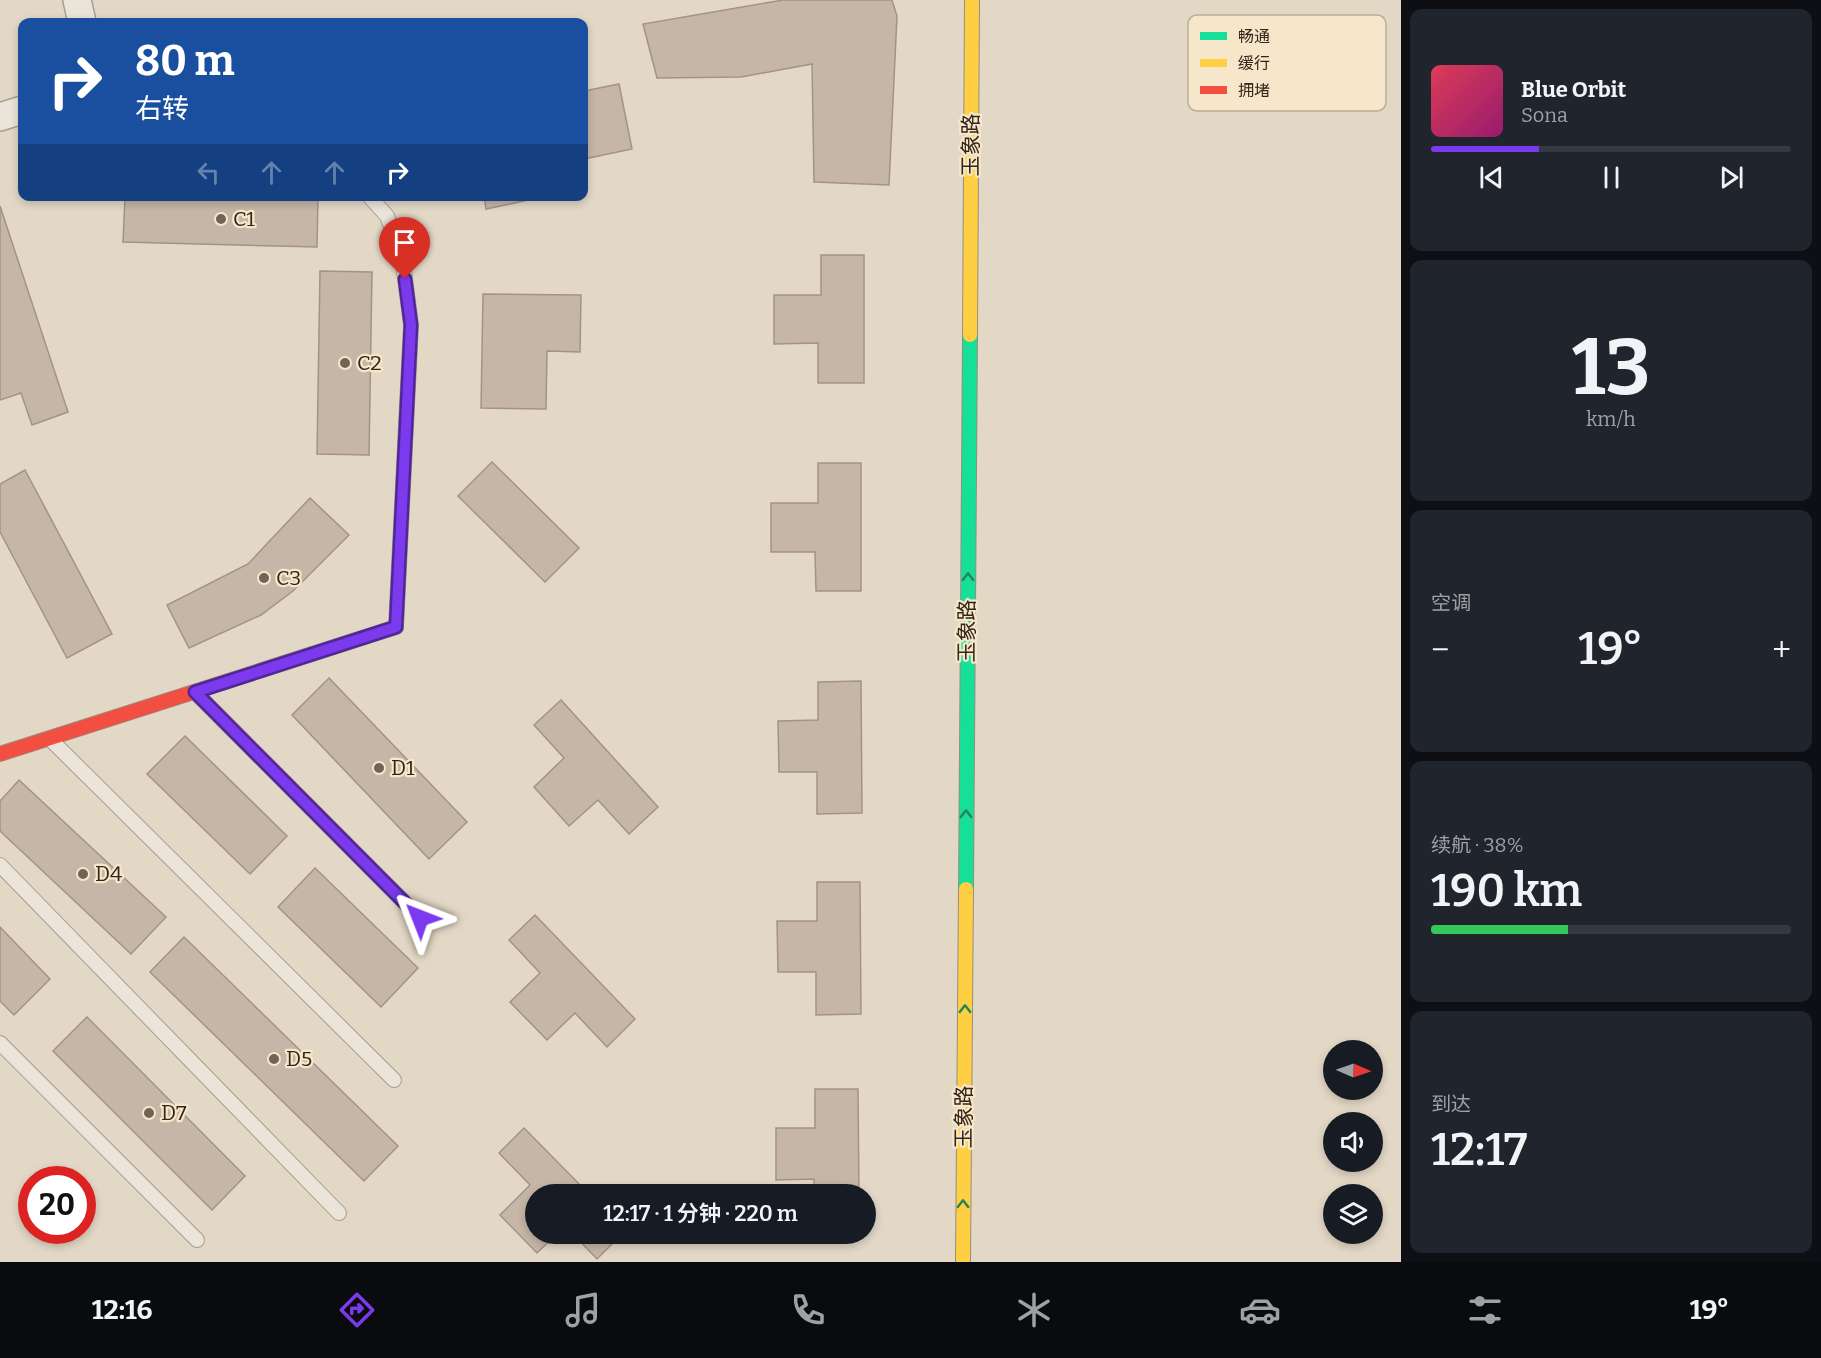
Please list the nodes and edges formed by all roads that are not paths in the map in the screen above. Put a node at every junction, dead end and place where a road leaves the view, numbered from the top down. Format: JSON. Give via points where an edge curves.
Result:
{"nodes":[{"id":1,"x":77,"y":0,"type":"edge"},
{"id":2,"x":972,"y":0,"type":"edge"},
{"id":3,"x":80,"y":18,"type":"edge"},
{"id":4,"x":18,"y":111,"type":"edge"},
{"id":5,"x":0,"y":117,"type":"edge"},
{"id":6,"x":374,"y":201,"type":"edge"},
{"id":7,"x":396,"y":627,"type":"joint"},
{"id":8,"x":195,"y":692,"type":"junction"},
{"id":9,"x":49,"y":738,"type":"junction"},
{"id":10,"x":0,"y":754,"type":"edge"},
{"id":11,"x":0,"y":865,"type":"edge"},
{"id":12,"x":420,"y":918,"type":"dead end"},
{"id":13,"x":0,"y":1043,"type":"edge"},
{"id":14,"x":394,"y":1080,"type":"dead end"},
{"id":15,"x":339,"y":1213,"type":"dead end"},
{"id":16,"x":197,"y":1240,"type":"dead end"},
{"id":17,"x":963,"y":1262,"type":"edge"}],
"edges":[{"from":1,"to":3,"type":"street"},
{"from":17,"to":2,"type":"street","name":"玉象路","one_way":true},
{"from":4,"to":5,"type":"street"},
{"from":6,"to":7,"type":"lane","via":[[387,216],[402,255],[411,325]]},
{"from":7,"to":8,"type":"street"},
{"from":8,"to":9,"type":"street"},
{"from":8,"to":12,"type":"lane"},
{"from":9,"to":10,"type":"street"},
{"from":9,"to":14,"type":"lane"},
{"from":11,"to":15,"type":"lane"},
{"from":13,"to":16,"type":"lane"}]}
